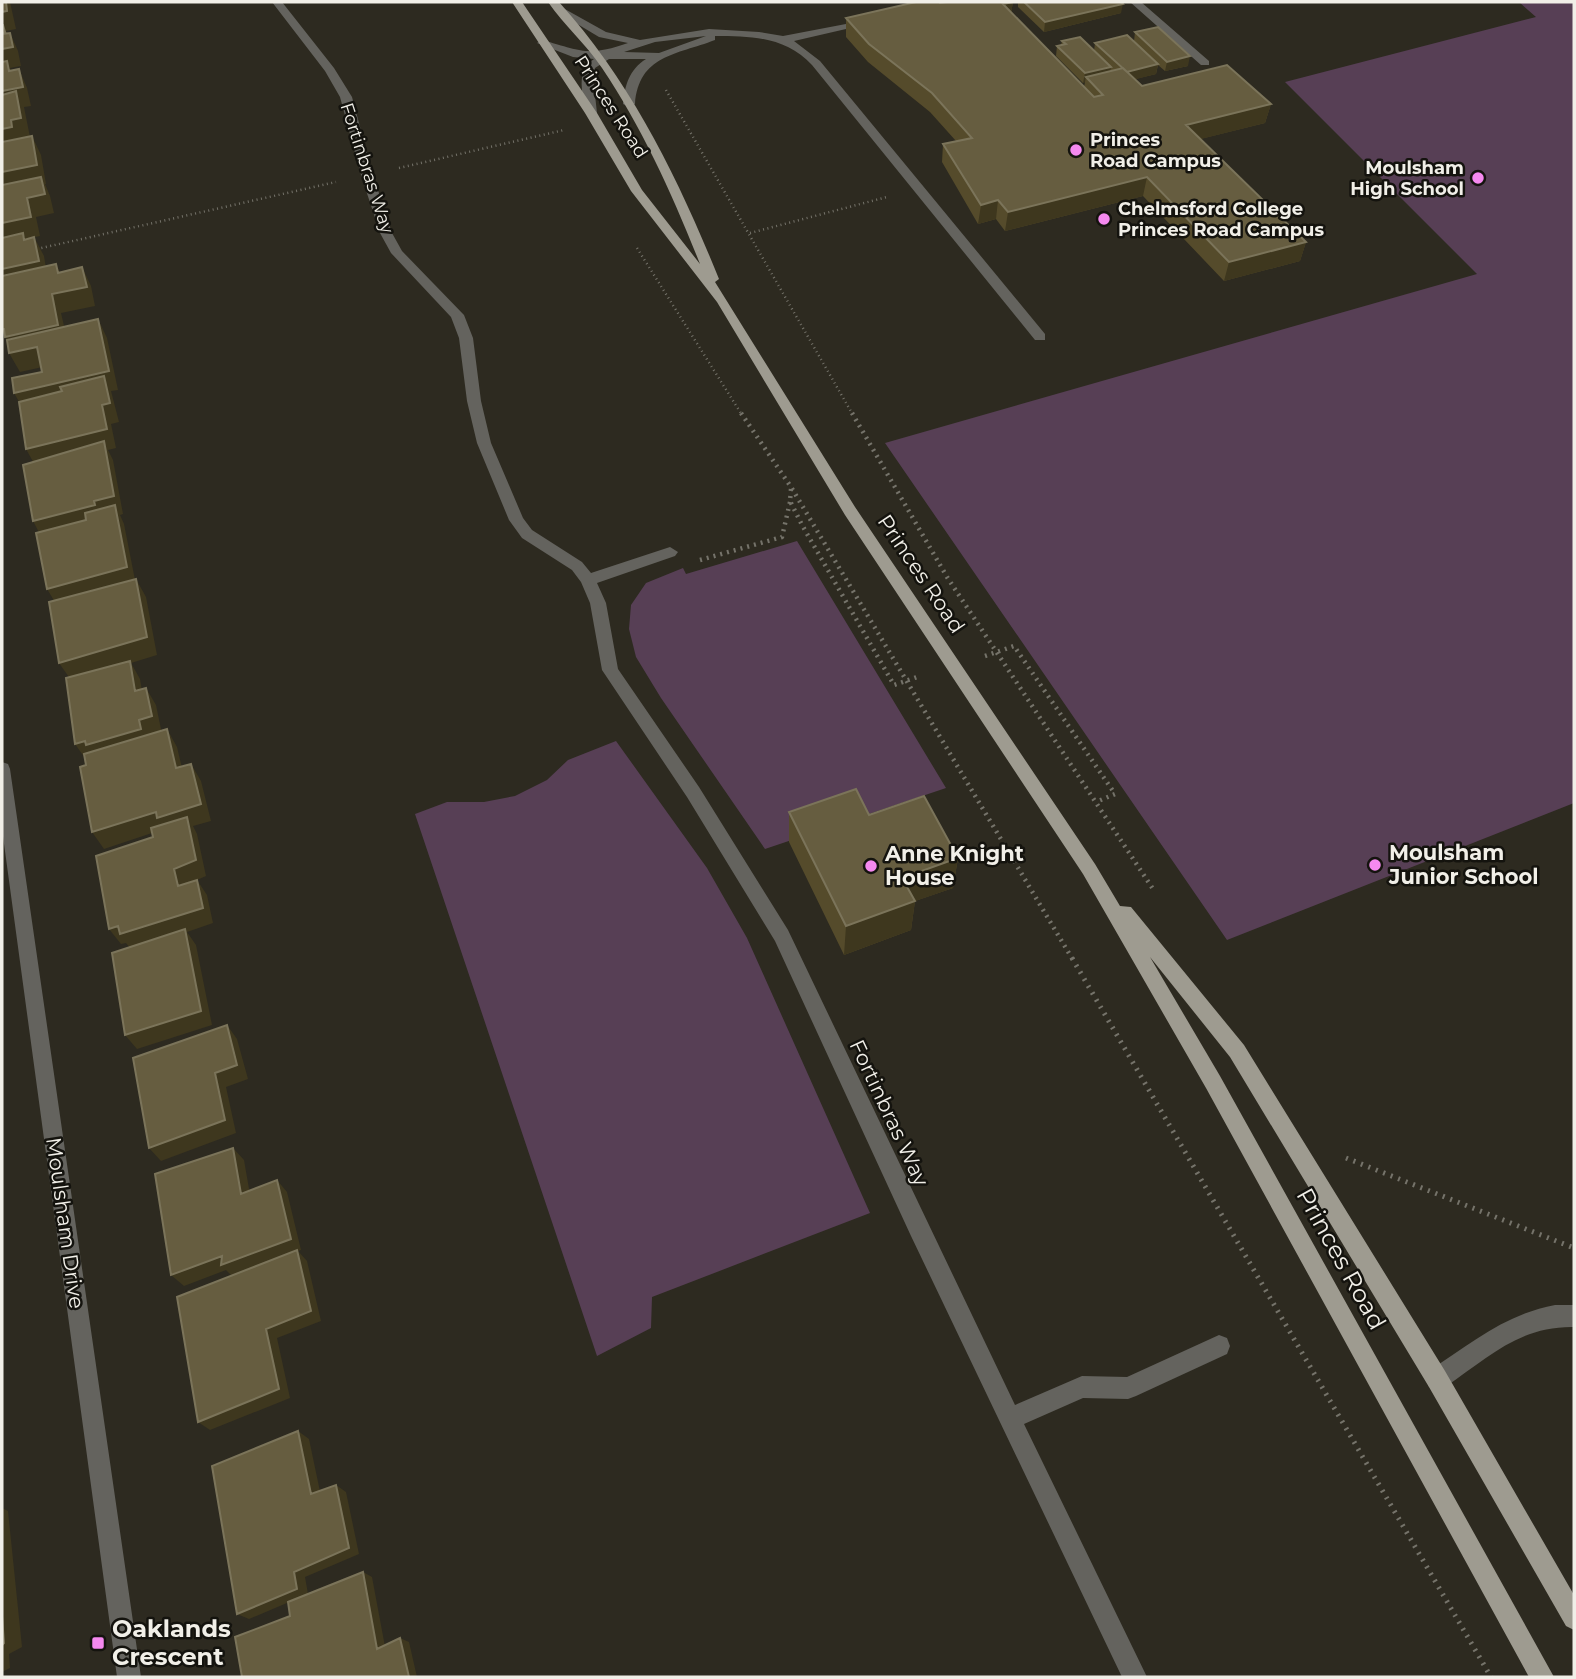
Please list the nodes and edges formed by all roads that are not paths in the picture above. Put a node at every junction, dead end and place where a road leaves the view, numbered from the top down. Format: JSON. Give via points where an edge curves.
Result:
{"nodes":[{"id":1,"x":276,"y":2,"type":"edge"},
{"id":2,"x":517,"y":2,"type":"edge"},
{"id":3,"x":554,"y":2,"type":"edge"},
{"id":4,"x":1135,"y":2,"type":"edge"},
{"id":5,"x":860,"y":6,"type":"dead end"},
{"id":6,"x":563,"y":10,"type":"junction"},
{"id":7,"x":720,"y":34,"type":"junction"},
{"id":8,"x":782,"y":40,"type":"junction"},
{"id":9,"x":643,"y":42,"type":"junction"},
{"id":10,"x":542,"y":43,"type":"junction"},
{"id":11,"x":658,"y":56,"type":"junction"},
{"id":12,"x":600,"y":57,"type":"junction"},
{"id":13,"x":1205,"y":63,"type":"dead end"},
{"id":14,"x":629,"y":104,"type":"junction"},
{"id":15,"x":591,"y":113,"type":"junction"},
{"id":16,"x":722,"y":300,"type":"junction"},
{"id":17,"x":1040,"y":337,"type":"dead end"},
{"id":18,"x":670,"y":552,"type":"road end"},
{"id":19,"x":588,"y":580,"type":"junction"},
{"id":20,"x":2,"y":769,"type":"edge"},
{"id":21,"x":1089,"y":869,"type":"junction"},
{"id":22,"x":1574,"y":1316,"type":"edge"},
{"id":23,"x":1219,"y":1346,"type":"dead end"},
{"id":24,"x":1437,"y":1378,"type":"junction"},
{"id":25,"x":1010,"y":1419,"type":"junction"},
{"id":26,"x":1574,"y":1619,"type":"edge"},
{"id":27,"x":129,"y":1677,"type":"edge"},
{"id":28,"x":1135,"y":1677,"type":"edge"},
{"id":29,"x":1542,"y":1677,"type":"edge"}],
"edges":[{"from":1,"to":19,"type":"street","name":"Fortinbras Way","via":[[346,97],[367,175],[397,253],[457,315],[466,338],[484,443],[516,520],[541,545],[577,566]]},
{"from":2,"to":10,"type":"main road","name":"Princes Road"},
{"from":3,"to":6,"type":"main road","name":"Princes Road"},
{"from":4,"to":13,"type":"street"},
{"from":5,"to":8,"type":"street","via":[[879,18]]},
{"from":6,"to":9,"type":"street","via":[[603,35]]},
{"from":6,"to":12,"type":"main road","name":"Princes Road"},
{"from":7,"to":8,"type":"street"},
{"from":7,"to":9,"type":"street"},
{"from":7,"to":11,"type":"street"},
{"from":8,"to":17,"type":"street","via":[[811,58]]},
{"from":9,"to":12,"type":"street"},
{"from":10,"to":12,"type":"street"},
{"from":10,"to":15,"type":"main road","name":"Princes Road"},
{"from":11,"to":12,"type":"street"},
{"from":11,"to":14,"type":"street","via":[[635,72],[628,86]]},
{"from":12,"to":14,"type":"main road","name":"Princes Road"},
{"from":12,"to":15,"type":"street","via":[[587,77]]},
{"from":14,"to":16,"type":"main road","name":"Princes Road","via":[[678,191]]},
{"from":15,"to":16,"type":"main road","name":"Princes Road","via":[[637,191]]},
{"from":16,"to":21,"type":"main road","name":"Princes Road","via":[[850,511]]},
{"from":18,"to":19,"type":"street"},
{"from":19,"to":25,"type":"street","name":"Fortinbras Way","via":[[610,670],[706,812],[782,936]]},
{"from":20,"to":27,"type":"street","name":"Moulsham Drive"},
{"from":21,"to":24,"type":"main road","name":"Princes Road","via":[[1237,1051]]},
{"from":21,"to":29,"type":"main road","name":"Princes Road","via":[[1213,1082]]},
{"from":22,"to":24,"type":"street","via":[[1564,1314],[1513,1326]]},
{"from":23,"to":25,"type":"street","via":[[1128,1388],[1082,1387]]},
{"from":24,"to":26,"type":"main road","name":"Princes Road"},
{"from":25,"to":28,"type":"street","name":"Fortinbras Way"}]}
